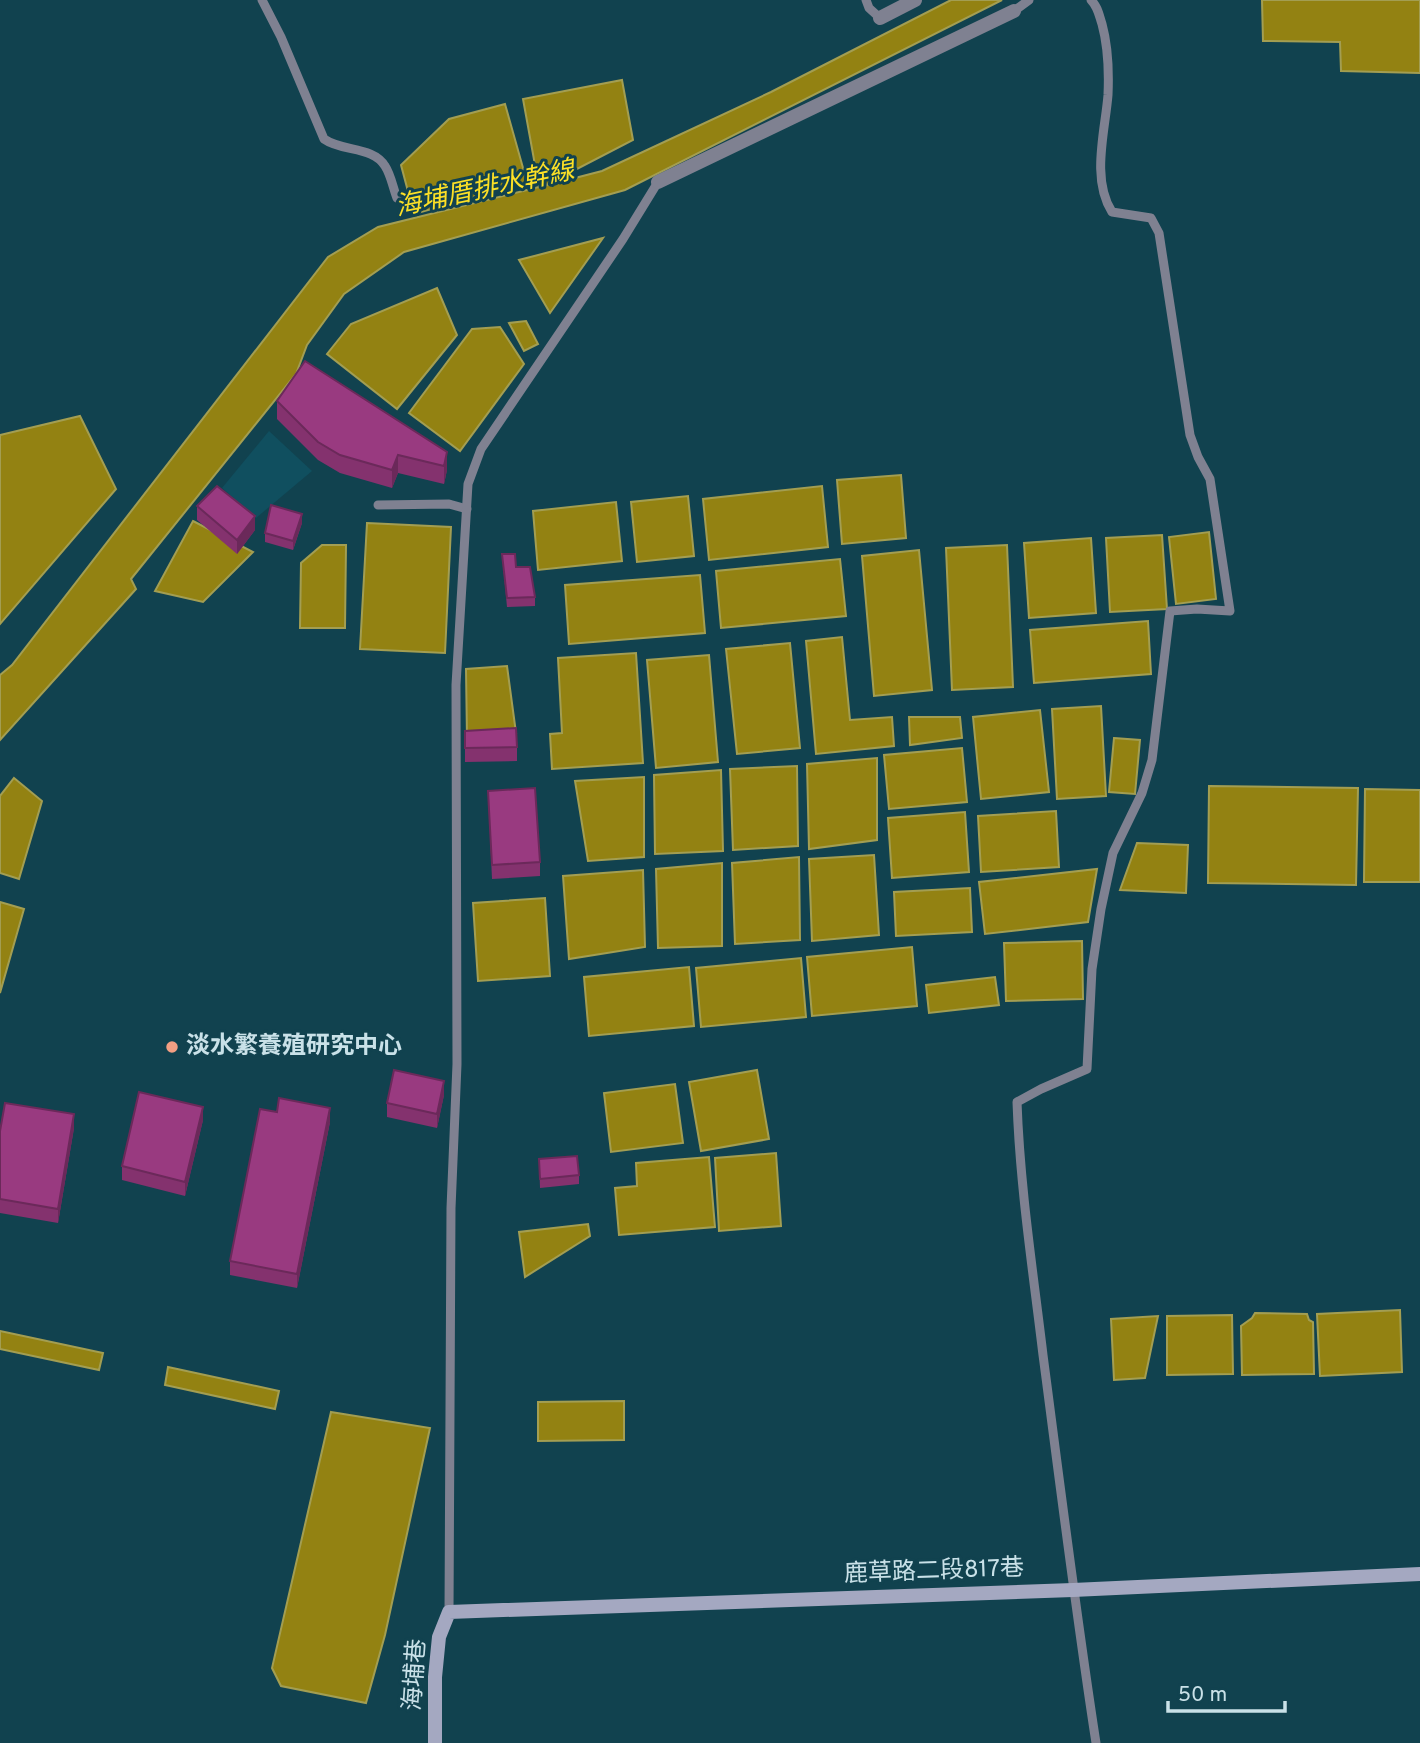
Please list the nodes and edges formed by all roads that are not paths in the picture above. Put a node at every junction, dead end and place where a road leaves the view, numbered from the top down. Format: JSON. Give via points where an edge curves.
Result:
{"nodes":[{"id":1,"x":262,"y":0,"type":"edge"},
{"id":2,"x":866,"y":0,"type":"edge"},
{"id":3,"x":915,"y":0,"type":"edge"},
{"id":4,"x":1029,"y":0,"type":"edge"},
{"id":5,"x":1091,"y":0,"type":"edge"},
{"id":6,"x":1014,"y":12,"type":"joint"},
{"id":7,"x":880,"y":18,"type":"joint"},
{"id":8,"x":658,"y":182,"type":"joint"},
{"id":9,"x":397,"y":198,"type":"dead end"},
{"id":10,"x":378,"y":505,"type":"dead end"},
{"id":11,"x":467,"y":509,"type":"junction"},
{"id":12,"x":1420,"y":1574,"type":"edge"},
{"id":13,"x":1073,"y":1590,"type":"junction"},
{"id":14,"x":449,"y":1612,"type":"junction"},
{"id":15,"x":435,"y":1743,"type":"edge"},
{"id":16,"x":1096,"y":1743,"type":"edge"}],
"edges":[{"from":1,"to":9,"type":"lane","via":[[324,139],[334,146],[370,153],[384,164]]},
{"from":2,"to":7,"type":"lane"},
{"from":3,"to":7,"type":"street"},
{"from":4,"to":6,"type":"lane"},
{"from":5,"to":13,"type":"lane","via":[[1106,39],[1108,91],[1101,172],[1105,200],[1112,212],[1151,218],[1158,233],[1190,435],[1210,479],[1230,611],[1170,611],[1152,760],[1142,793],[1113,853],[1101,909],[1092,969],[1087,1069],[1017,1102],[1020,1165]]},
{"from":6,"to":8,"type":"street"},
{"from":8,"to":11,"type":"lane","via":[[481,449],[468,484]]},
{"from":10,"to":11,"type":"lane","via":[[449,504]]},
{"from":11,"to":14,"type":"lane","via":[[456,685],[457,1064],[451,1209]]},
{"from":12,"to":13,"type":"street","name":"鹿草路二段817巷"},
{"from":13,"to":14,"type":"street","name":"鹿草路二段817巷"},
{"from":13,"to":16,"type":"lane"},
{"from":14,"to":15,"type":"street","name":"海埔巷","via":[[439,1637]]}]}
